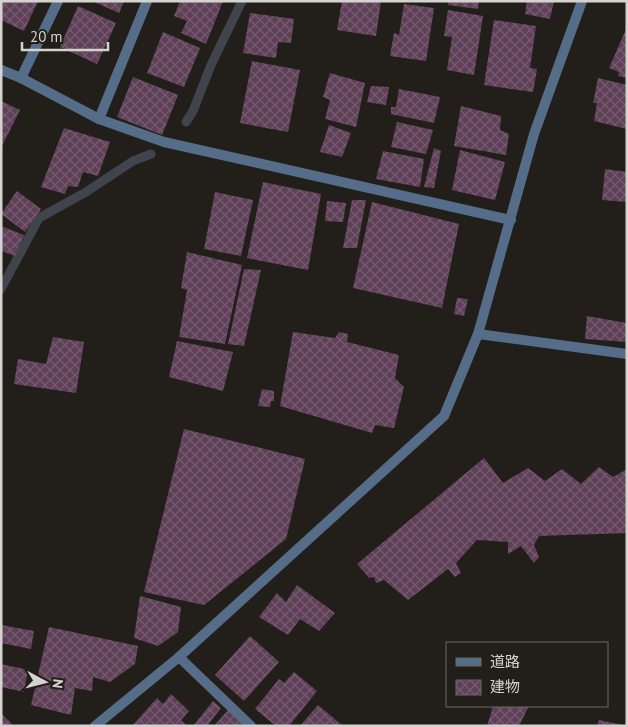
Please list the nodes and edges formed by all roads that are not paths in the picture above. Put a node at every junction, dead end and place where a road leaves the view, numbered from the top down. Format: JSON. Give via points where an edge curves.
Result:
{"nodes":[{"id":1,"x":58,"y":1,"type":"edge"},
{"id":2,"x":147,"y":1,"type":"edge"},
{"id":3,"x":582,"y":1,"type":"edge"},
{"id":4,"x":1,"y":70,"type":"edge"},
{"id":5,"x":21,"y":78,"type":"junction"},
{"id":6,"x":99,"y":119,"type":"junction"},
{"id":7,"x":511,"y":220,"type":"junction"},
{"id":8,"x":478,"y":334,"type":"junction"},
{"id":9,"x":627,"y":354,"type":"edge"},
{"id":10,"x":179,"y":658,"type":"junction"},
{"id":11,"x":95,"y":726,"type":"edge"},
{"id":12,"x":251,"y":726,"type":"edge"}],
"edges":[{"from":1,"to":5,"type":"street"},
{"from":2,"to":6,"type":"street"},
{"from":3,"to":7,"type":"street","via":[[534,134]]},
{"from":4,"to":5,"type":"street"},
{"from":5,"to":6,"type":"street"},
{"from":6,"to":7,"type":"street","via":[[164,142]]},
{"from":7,"to":8,"type":"street"},
{"from":8,"to":9,"type":"street"},
{"from":8,"to":10,"type":"street","via":[[444,416]]},
{"from":10,"to":11,"type":"street"},
{"from":10,"to":12,"type":"street"}]}
